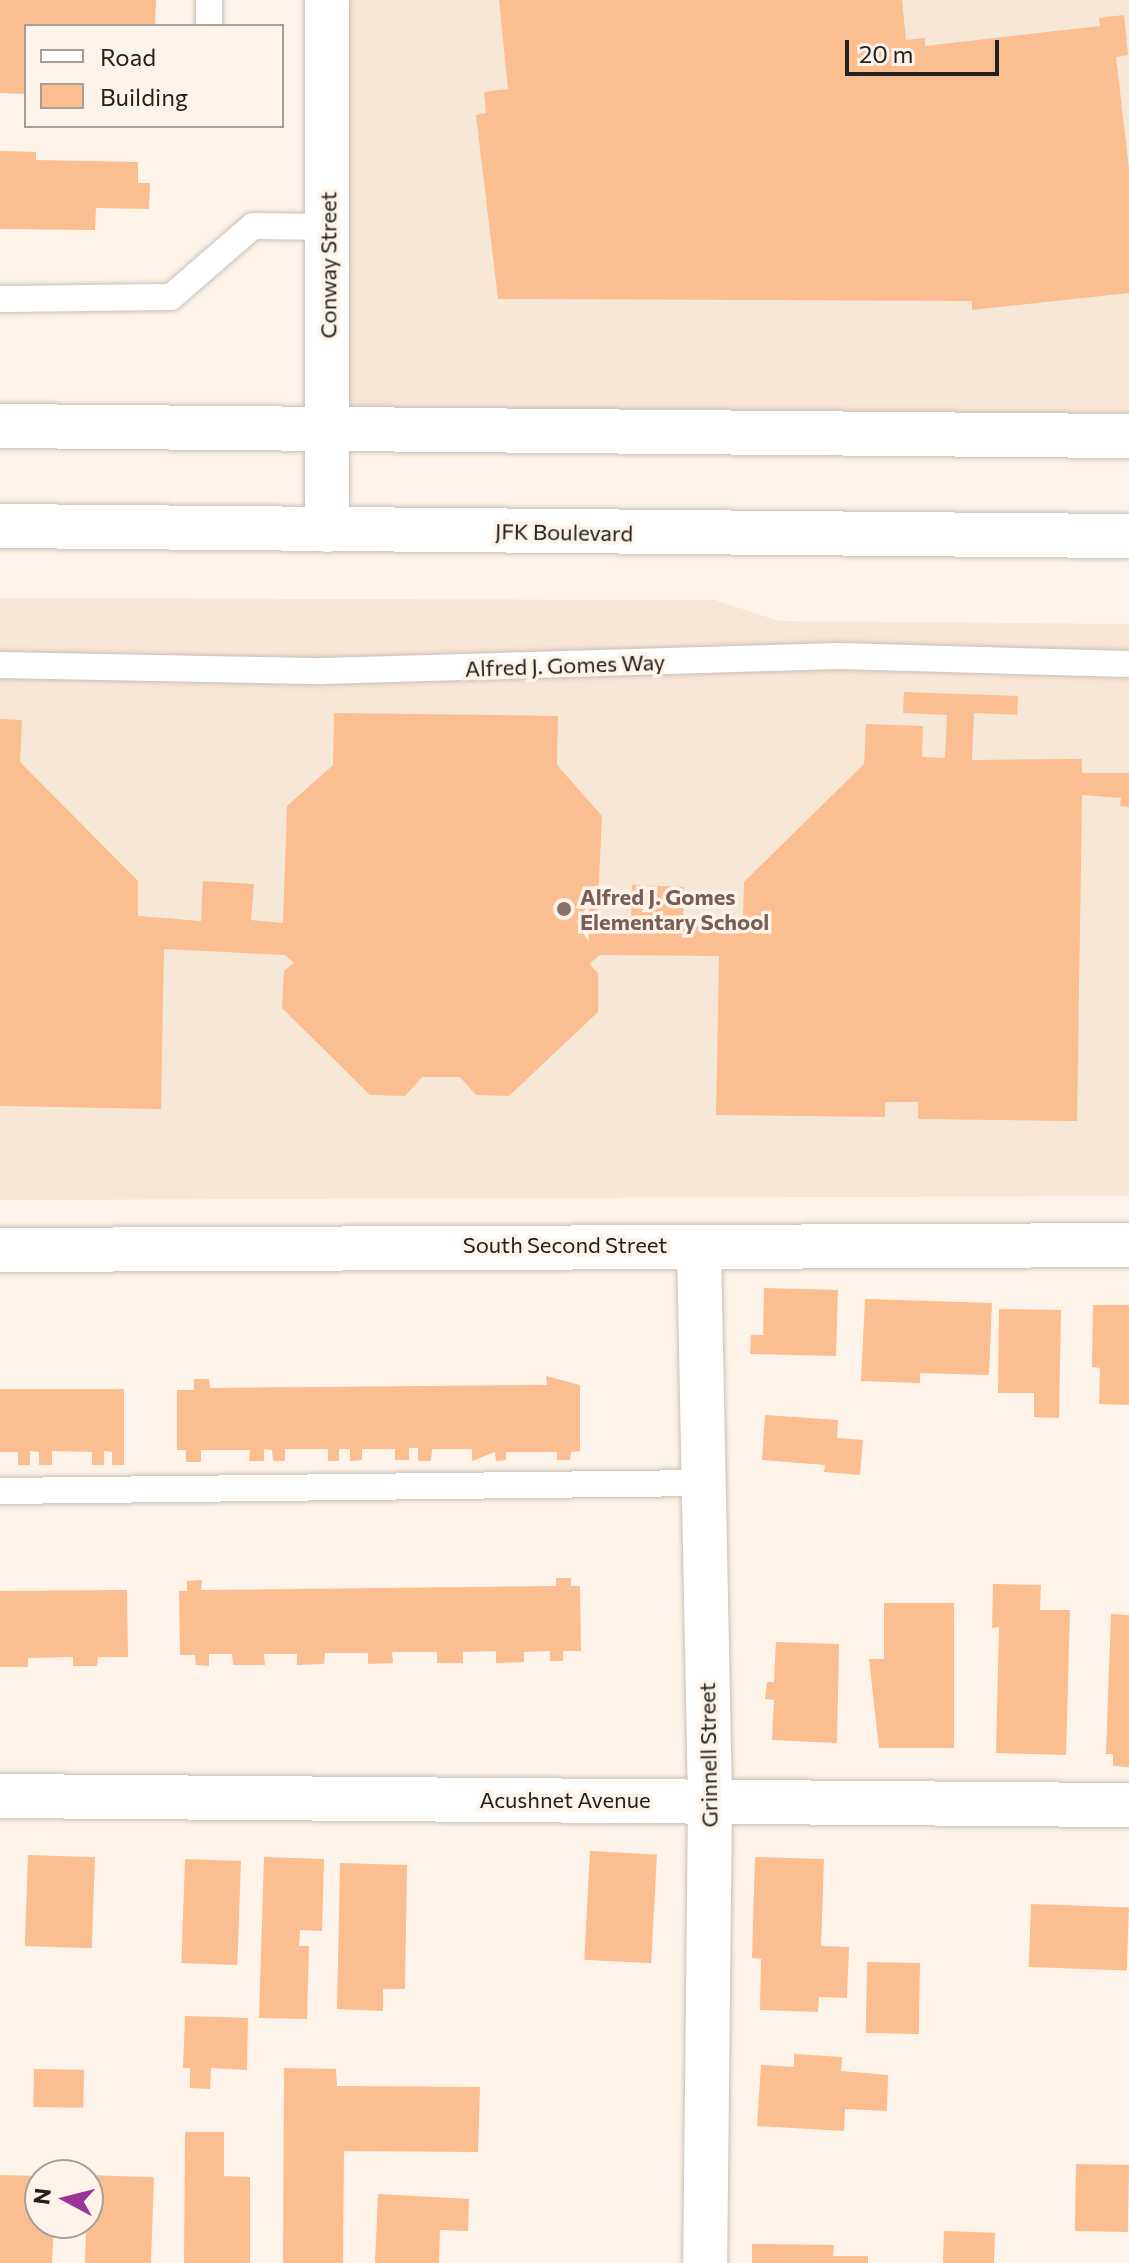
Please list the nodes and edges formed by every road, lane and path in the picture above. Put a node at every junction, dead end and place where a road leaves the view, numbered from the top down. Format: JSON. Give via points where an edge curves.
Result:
{"nodes":[{"id":1,"x":209,"y":0,"type":"edge"},
{"id":2,"x":327,"y":0,"type":"edge"},
{"id":3,"x":209,"y":24,"type":"edge"},
{"id":4,"x":327,"y":227,"type":"junction"},
{"id":5,"x":0,"y":299,"type":"edge"},
{"id":6,"x":0,"y":426,"type":"edge"},
{"id":7,"x":328,"y":429,"type":"junction"},
{"id":8,"x":1129,"y":436,"type":"edge"},
{"id":9,"x":0,"y":526,"type":"edge"},
{"id":10,"x":327,"y":530,"type":"junction"},
{"id":11,"x":1129,"y":536,"type":"edge"},
{"id":12,"x":1129,"y":664,"type":"edge"},
{"id":13,"x":0,"y":665,"type":"edge"},
{"id":14,"x":1129,"y":1245,"type":"edge"},
{"id":15,"x":699,"y":1247,"type":"junction"},
{"id":16,"x":0,"y":1250,"type":"edge"},
{"id":17,"x":704,"y":1483,"type":"junction"},
{"id":18,"x":0,"y":1491,"type":"edge"},
{"id":19,"x":0,"y":1796,"type":"edge"},
{"id":20,"x":710,"y":1801,"type":"junction"},
{"id":21,"x":1129,"y":1805,"type":"edge"},
{"id":22,"x":705,"y":2263,"type":"edge"}],
"edges":[{"from":1,"to":3,"type":"lane"},
{"from":2,"to":4,"type":"street","name":"Conway Street"},
{"from":4,"to":5,"type":"lane","via":[[253,226],[171,297]]},
{"from":4,"to":7,"type":"street","name":"Conway Street"},
{"from":6,"to":7,"type":"street"},
{"from":7,"to":8,"type":"street"},
{"from":7,"to":10,"type":"street","name":"Conway Street"},
{"from":9,"to":10,"type":"street","name":"JFK Boulevard"},
{"from":10,"to":11,"type":"street","name":"JFK Boulevard"},
{"from":12,"to":13,"type":"lane","name":"Alfred J. Gomes Way","via":[[839,656],[323,671]]},
{"from":14,"to":15,"type":"street","name":"South Second Street"},
{"from":15,"to":16,"type":"street","name":"South Second Street"},
{"from":15,"to":17,"type":"street","name":"Grinnell Street"},
{"from":17,"to":18,"type":"lane"},
{"from":17,"to":20,"type":"street","name":"Grinnell Street"},
{"from":19,"to":20,"type":"street","name":"Acushnet Avenue"},
{"from":20,"to":21,"type":"street","name":"Acushnet Avenue"},
{"from":20,"to":22,"type":"street","name":"Grinnell Street"}]}
